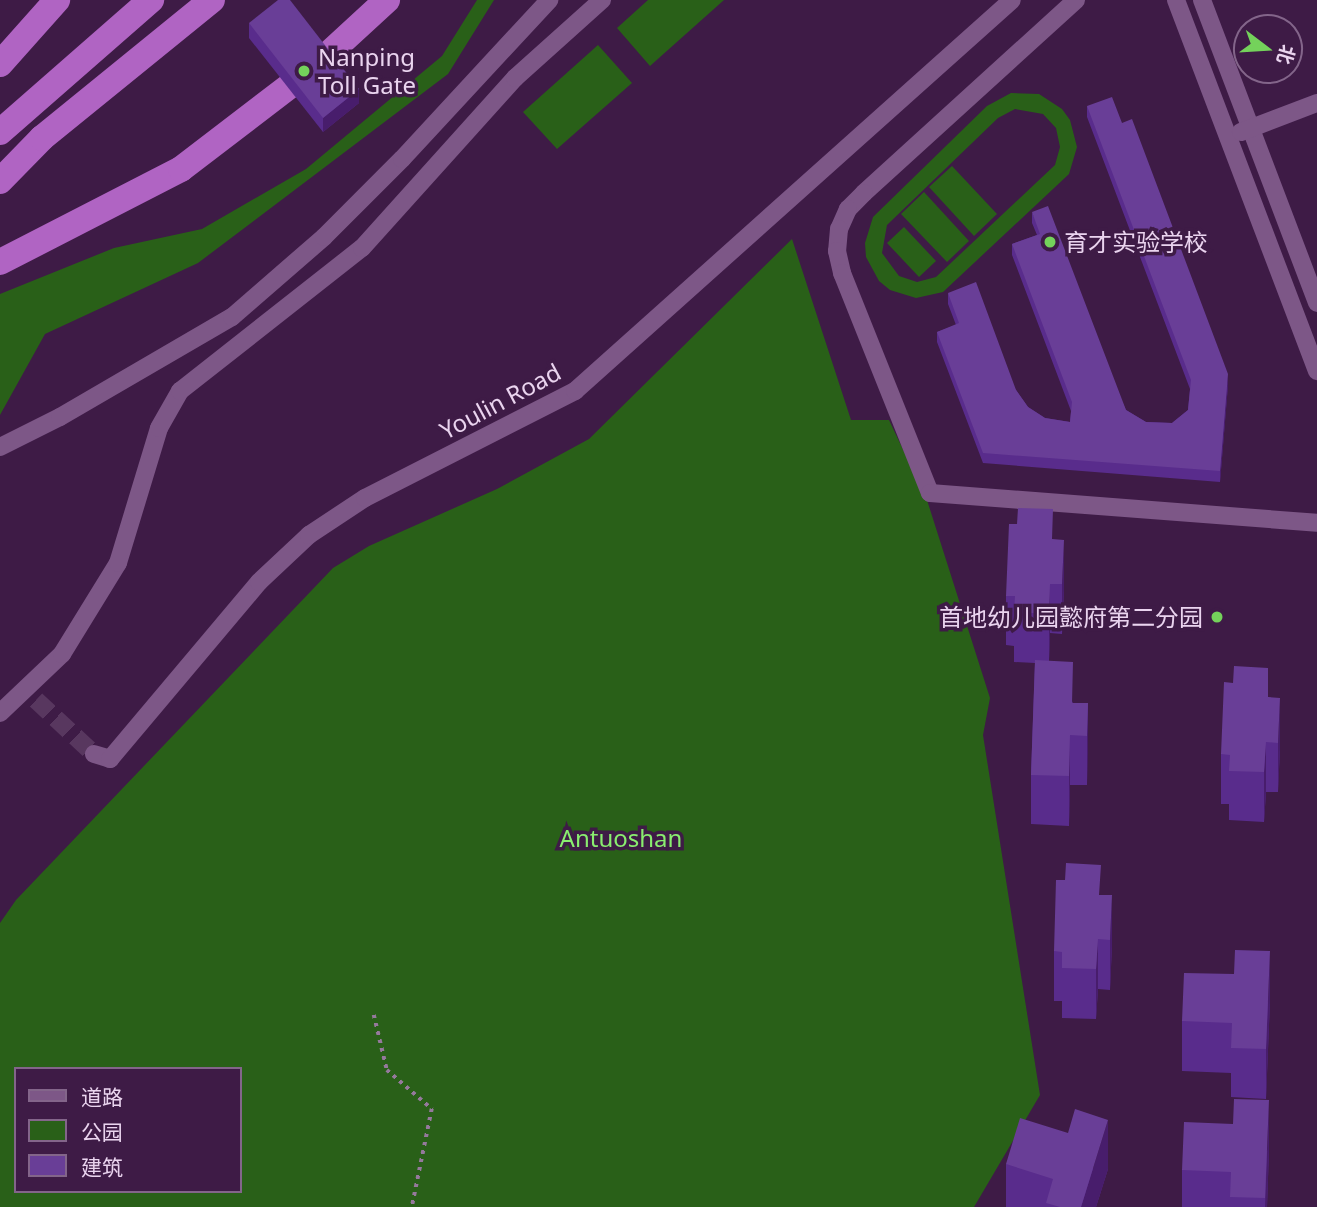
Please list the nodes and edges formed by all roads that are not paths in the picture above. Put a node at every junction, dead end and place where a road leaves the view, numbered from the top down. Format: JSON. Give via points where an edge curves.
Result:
{"nodes":[{"id":1,"x":57,"y":0,"type":"edge"},
{"id":2,"x":151,"y":0,"type":"edge"},
{"id":3,"x":212,"y":0,"type":"edge"},
{"id":4,"x":387,"y":0,"type":"edge"},
{"id":5,"x":549,"y":0,"type":"edge"},
{"id":6,"x":602,"y":0,"type":"edge"},
{"id":7,"x":1012,"y":0,"type":"edge"},
{"id":8,"x":1076,"y":0,"type":"edge"},
{"id":9,"x":1176,"y":0,"type":"edge"},
{"id":10,"x":1202,"y":0,"type":"edge"},
{"id":11,"x":0,"y":64,"type":"edge"},
{"id":12,"x":1317,"y":103,"type":"edge"},
{"id":13,"x":1251,"y":128,"type":"junction"},
{"id":14,"x":0,"y":132,"type":"edge"},
{"id":15,"x":1228,"y":137,"type":"junction"},
{"id":16,"x":0,"y":181,"type":"edge"},
{"id":17,"x":0,"y":262,"type":"edge"},
{"id":18,"x":1317,"y":303,"type":"edge"},
{"id":19,"x":1317,"y":371,"type":"edge"},
{"id":20,"x":0,"y":447,"type":"edge"},
{"id":21,"x":1317,"y":523,"type":"edge"},
{"id":22,"x":0,"y":713,"type":"edge"},
{"id":23,"x":102,"y":756,"type":"dead end"}],
"edges":[{"from":1,"to":11,"type":"highway"},
{"from":2,"to":14,"type":"highway"},
{"from":3,"to":16,"type":"highway","via":[[42,138]]},
{"from":4,"to":17,"type":"highway","via":[[312,69],[181,169]]},
{"from":5,"to":20,"type":"street","via":[[402,159],[324,237],[232,317]]},
{"from":6,"to":22,"type":"street","via":[[515,78],[362,248],[180,391],[159,428],[118,563],[71,642],[31,694]]},
{"from":7,"to":23,"type":"street","name":"Youlin Road","via":[[575,391],[365,498],[309,535],[259,582]]},
{"from":8,"to":21,"type":"street","via":[[863,193],[848,209],[839,229],[842,273],[930,493]]},
{"from":9,"to":15,"type":"street"},
{"from":10,"to":13,"type":"street"},
{"from":12,"to":13,"type":"street"},
{"from":13,"to":15,"type":"street"},
{"from":13,"to":18,"type":"street"},
{"from":15,"to":19,"type":"street"}]}
